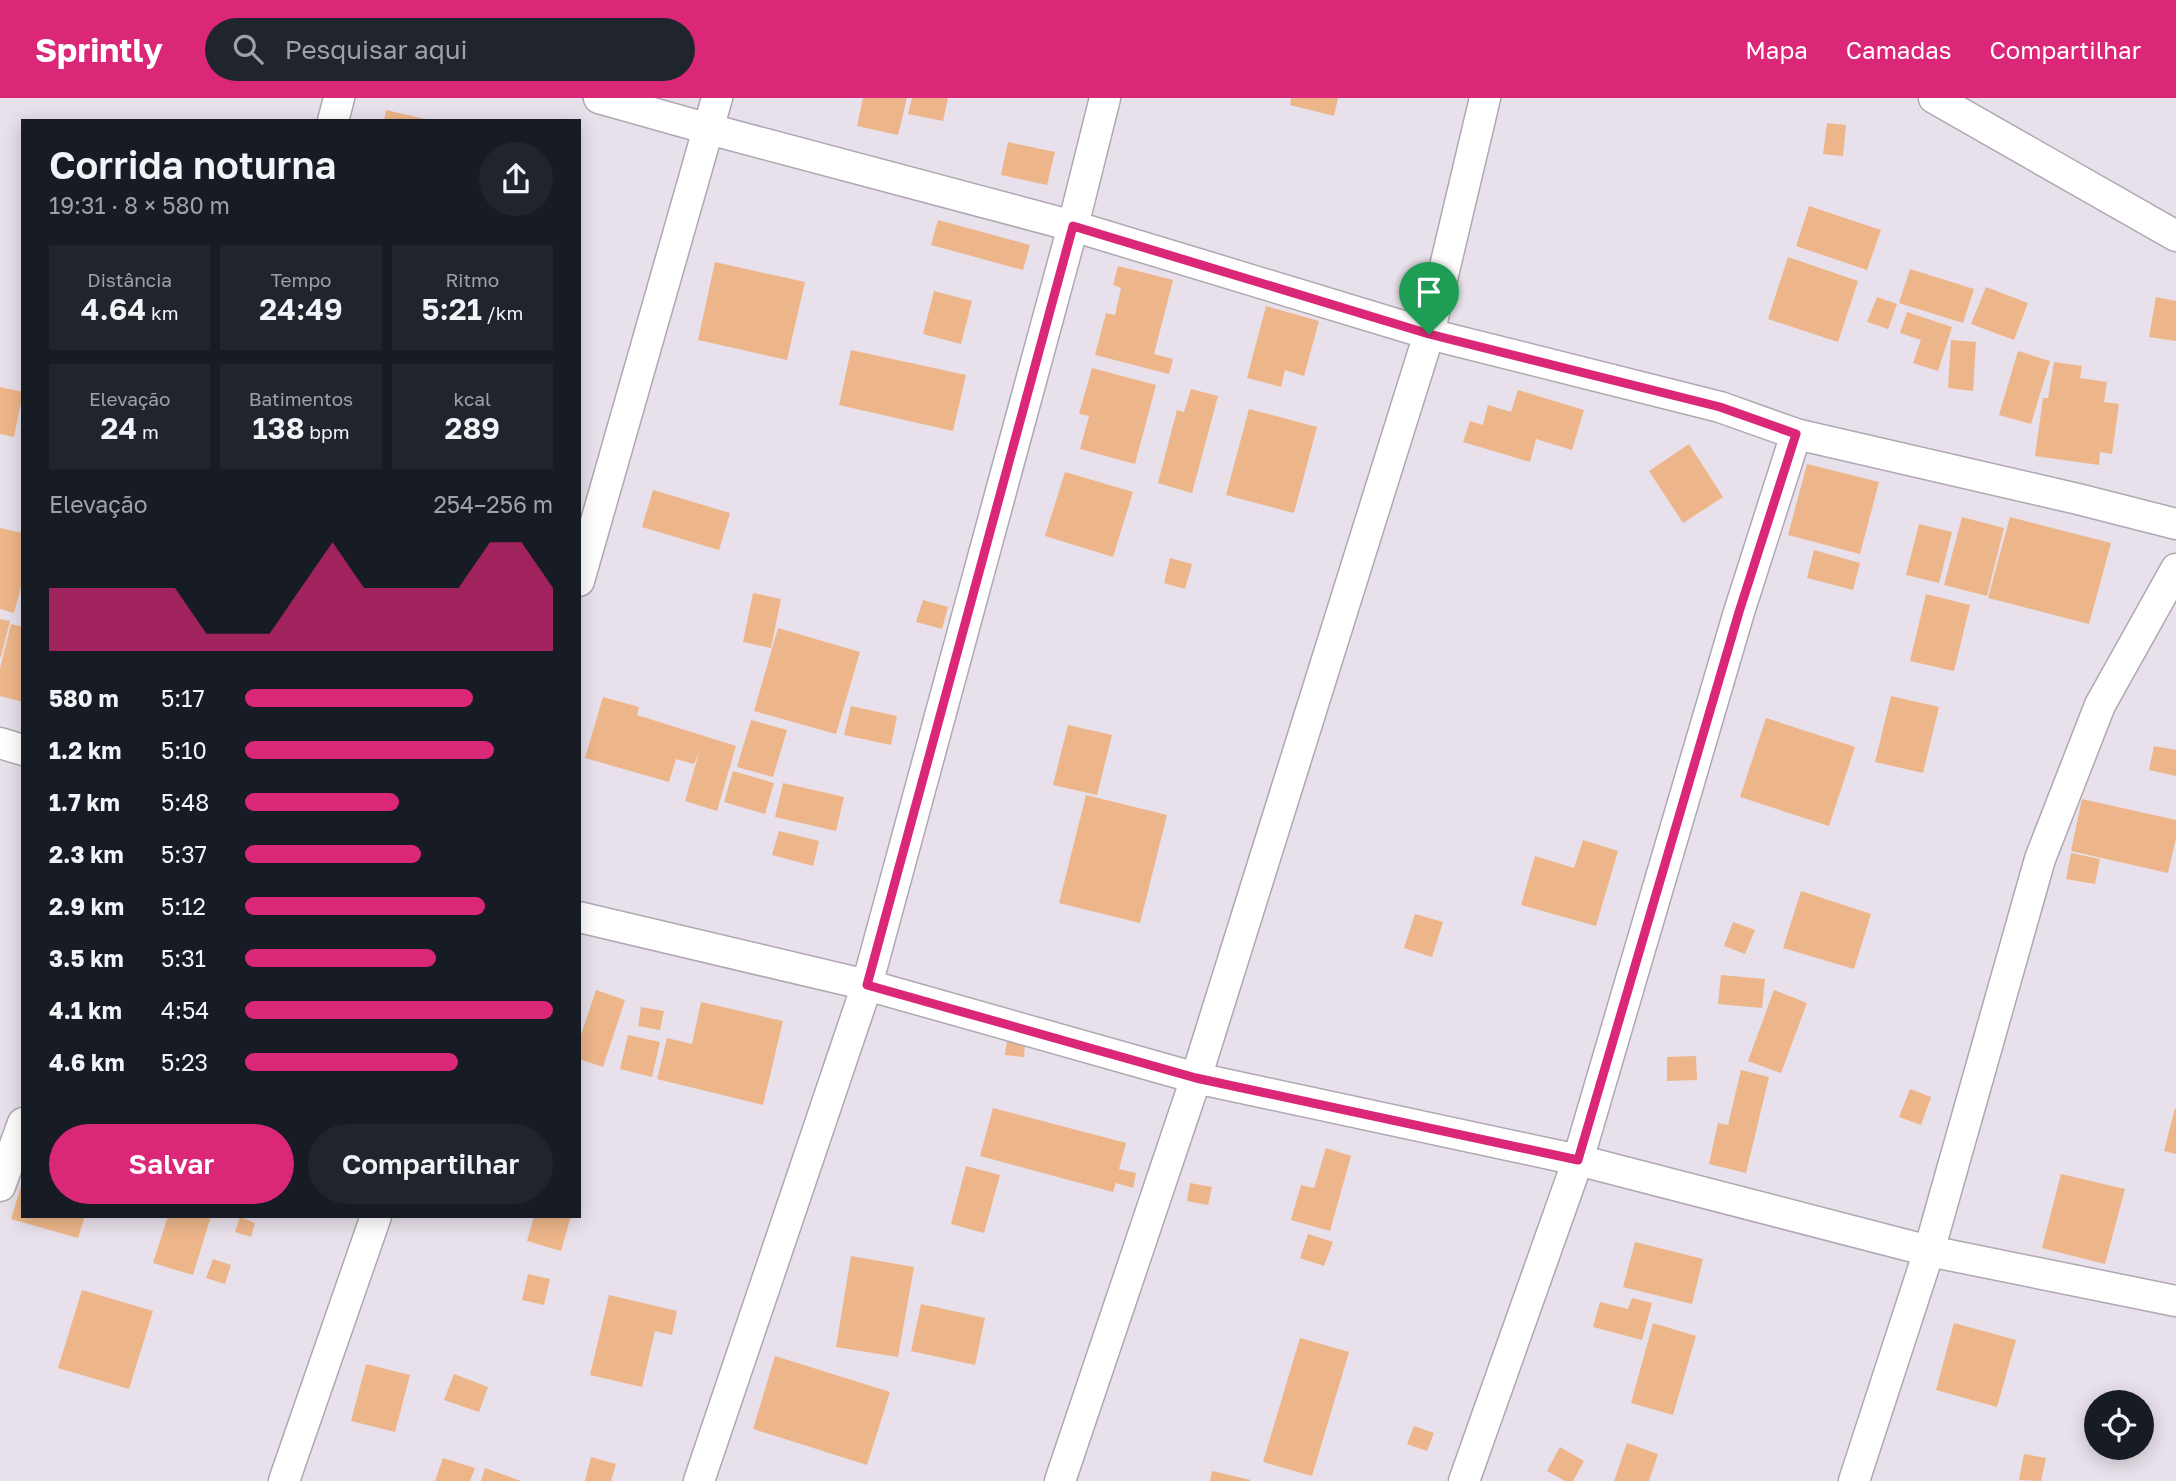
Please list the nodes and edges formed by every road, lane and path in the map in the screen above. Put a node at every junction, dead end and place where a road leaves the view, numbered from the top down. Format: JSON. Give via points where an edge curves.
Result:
{"nodes":[{"id":1,"x":339,"y":98,"type":"edge"},
{"id":2,"x":599,"y":98,"type":"edge"},
{"id":3,"x":718,"y":98,"type":"edge"},
{"id":4,"x":1105,"y":98,"type":"edge"},
{"id":5,"x":1485,"y":98,"type":"edge"},
{"id":6,"x":1934,"y":98,"type":"edge"},
{"id":7,"x":334,"y":119,"type":"edge"},
{"id":8,"x":709,"y":130,"type":"junction"},
{"id":9,"x":1073,"y":226,"type":"junction"},
{"id":10,"x":2176,"y":236,"type":"edge"},
{"id":11,"x":1429,"y":334,"type":"junction"},
{"id":12,"x":1796,"y":434,"type":"junction"},
{"id":13,"x":2176,"y":524,"type":"edge"},
{"id":14,"x":2176,"y":569,"type":"edge"},
{"id":15,"x":581,"y":574,"type":"edge"},
{"id":16,"x":0,"y":743,"type":"edge"},
{"id":17,"x":21,"y":749,"type":"edge"},
{"id":18,"x":581,"y":917,"type":"edge"},
{"id":19,"x":867,"y":985,"type":"junction"},
{"id":20,"x":1196,"y":1078,"type":"junction"},
{"id":21,"x":21,"y":1128,"type":"edge"},
{"id":22,"x":1578,"y":1160,"type":"junction"},
{"id":23,"x":0,"y":1186,"type":"edge"},
{"id":24,"x":375,"y":1218,"type":"edge"},
{"id":25,"x":1928,"y":1251,"type":"junction"},
{"id":26,"x":2176,"y":1301,"type":"edge"},
{"id":27,"x":284,"y":1481,"type":"edge"},
{"id":28,"x":699,"y":1481,"type":"edge"},
{"id":29,"x":1059,"y":1481,"type":"edge"},
{"id":30,"x":1464,"y":1481,"type":"edge"},
{"id":31,"x":1854,"y":1481,"type":"edge"}],
"edges":[{"from":1,"to":7,"type":"street"},
{"from":2,"to":8,"type":"street"},
{"from":3,"to":8,"type":"street"},
{"from":4,"to":9,"type":"street"},
{"from":5,"to":11,"type":"street"},
{"from":6,"to":10,"type":"street"},
{"from":8,"to":9,"type":"street"},
{"from":8,"to":15,"type":"street"},
{"from":9,"to":11,"type":"street"},
{"from":9,"to":19,"type":"street"},
{"from":11,"to":12,"type":"street","via":[[1720,407]]},
{"from":11,"to":20,"type":"street"},
{"from":12,"to":13,"type":"street"},
{"from":12,"to":22,"type":"street"},
{"from":14,"to":25,"type":"street","via":[[2100,705],[2040,859]]},
{"from":16,"to":17,"type":"street"},
{"from":18,"to":19,"type":"street"},
{"from":19,"to":20,"type":"street"},
{"from":19,"to":28,"type":"street"},
{"from":20,"to":22,"type":"street"},
{"from":20,"to":29,"type":"street"},
{"from":21,"to":23,"type":"street"},
{"from":22,"to":25,"type":"street"},
{"from":22,"to":30,"type":"street"},
{"from":24,"to":27,"type":"street"},
{"from":25,"to":26,"type":"street"},
{"from":25,"to":31,"type":"street"}]}
